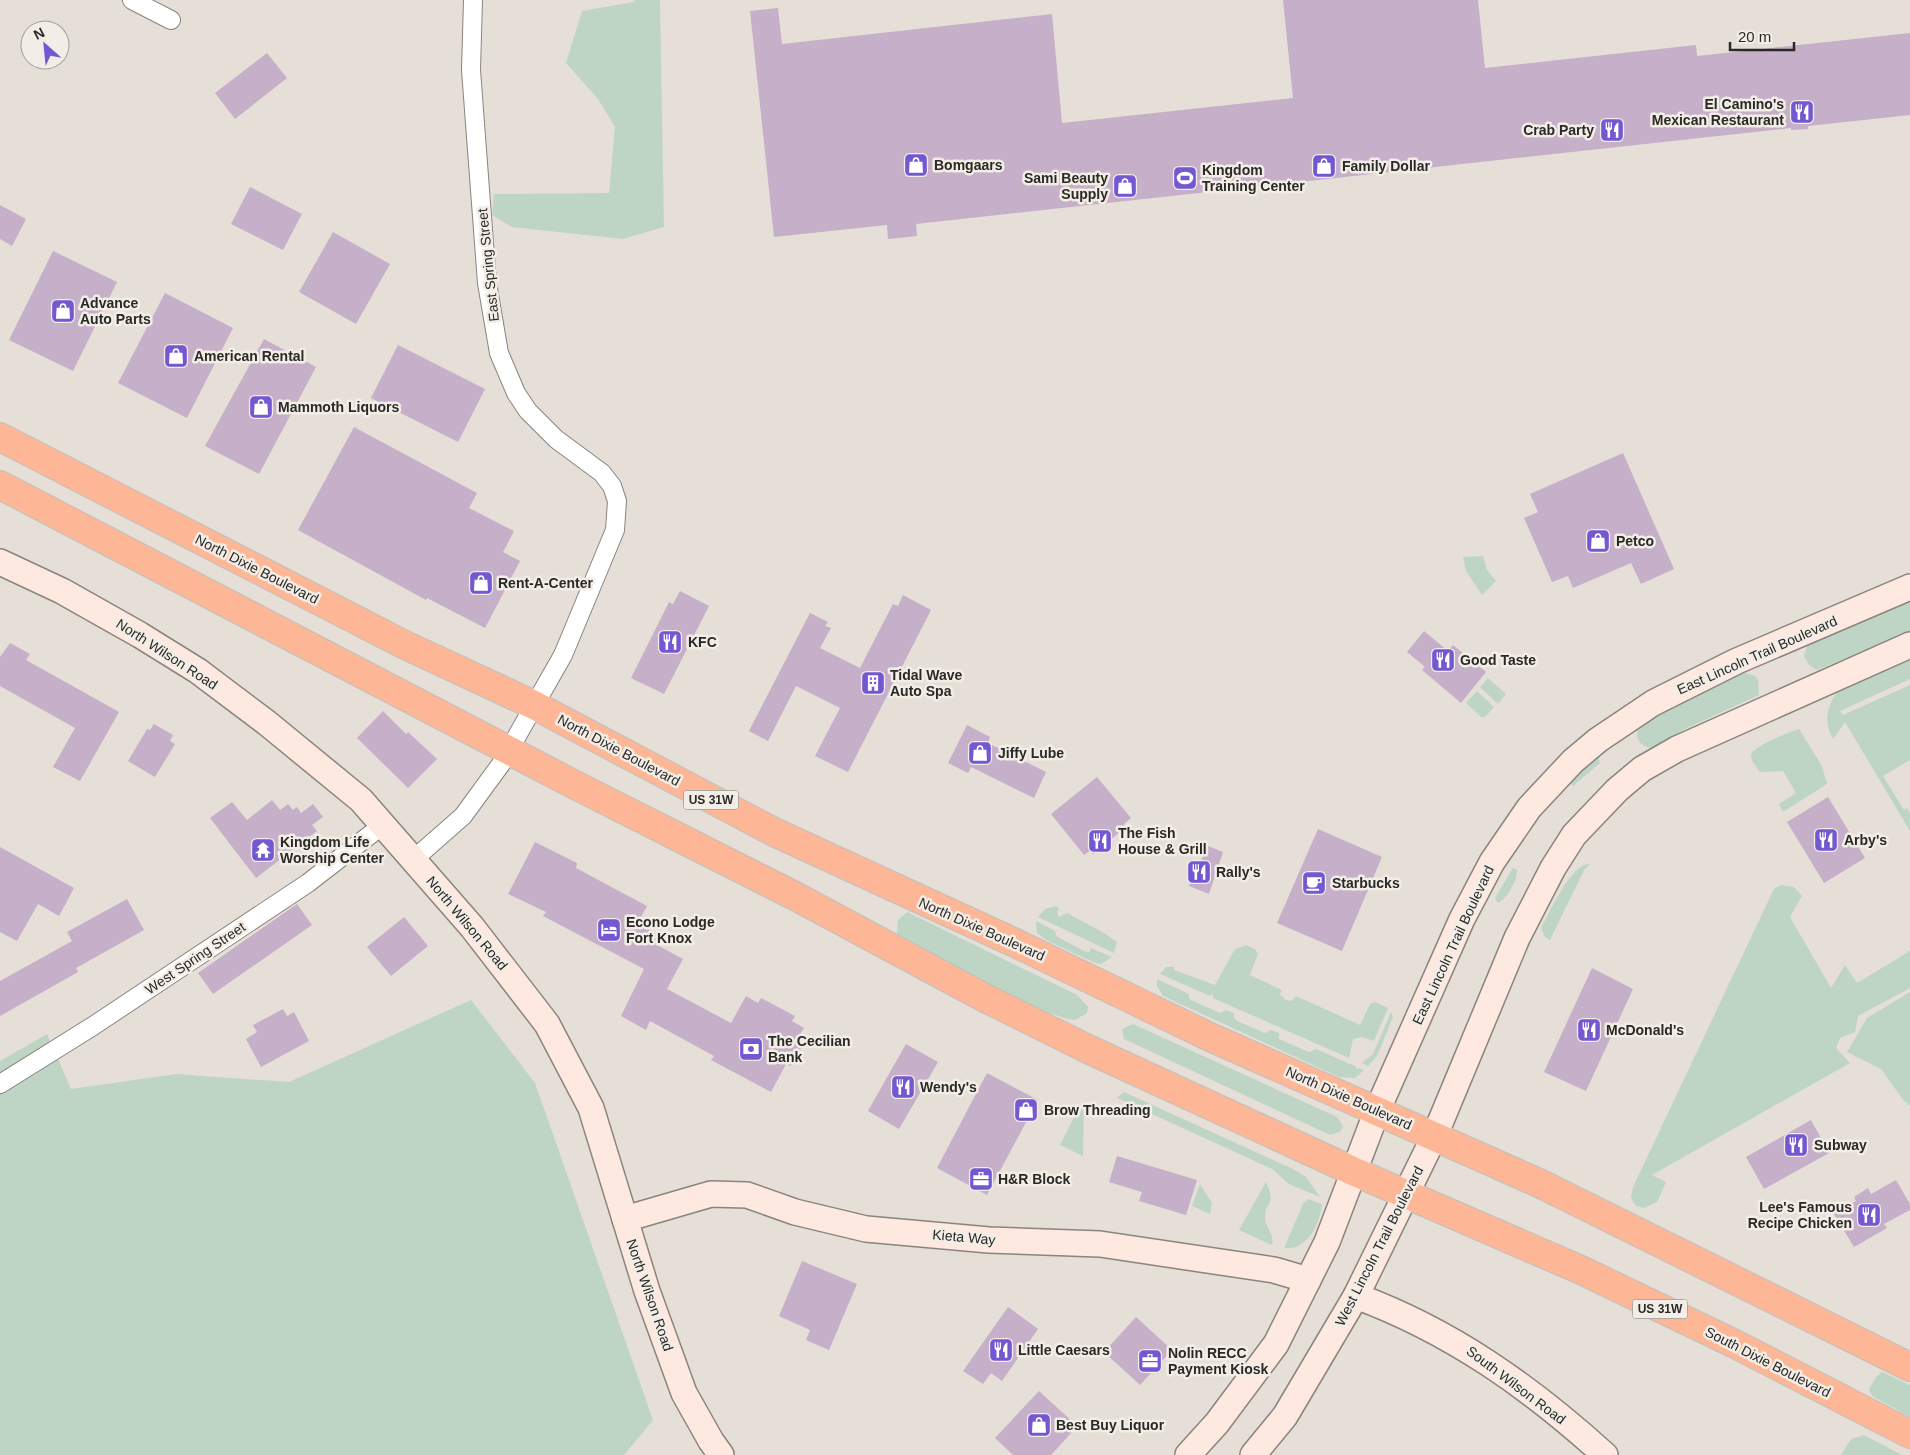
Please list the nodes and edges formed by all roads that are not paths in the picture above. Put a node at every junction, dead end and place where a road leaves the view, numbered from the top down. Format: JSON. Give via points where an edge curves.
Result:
{"nodes":[{"id":1,"x":132,"y":0,"type":"edge"},
{"id":2,"x":474,"y":0,"type":"edge"},
{"id":3,"x":171,"y":20,"type":"dead end"},
{"id":4,"x":0,"y":437,"type":"edge"},
{"id":5,"x":0,"y":485,"type":"edge"},
{"id":6,"x":0,"y":562,"type":"edge"},
{"id":7,"x":1910,"y":587,"type":"edge"},
{"id":8,"x":1910,"y":645,"type":"edge"},
{"id":9,"x":534,"y":706,"type":"junction"},
{"id":10,"x":508,"y":750,"type":"junction"},
{"id":11,"x":384,"y":824,"type":"junction"},
{"id":12,"x":414,"y":859,"type":"junction"},
{"id":13,"x":0,"y":1084,"type":"edge"},
{"id":14,"x":1377,"y":1111,"type":"junction"},
{"id":15,"x":1435,"y":1136,"type":"junction"},
{"id":16,"x":1355,"y":1172,"type":"junction"},
{"id":17,"x":1406,"y":1194,"type":"junction"},
{"id":18,"x":625,"y":1219,"type":"junction"},
{"id":19,"x":1308,"y":1280,"type":"junction"},
{"id":20,"x":1356,"y":1296,"type":"junction"},
{"id":21,"x":1910,"y":1368,"type":"edge"},
{"id":22,"x":1910,"y":1434,"type":"edge"},
{"id":23,"x":721,"y":1455,"type":"edge"},
{"id":24,"x":1188,"y":1455,"type":"edge"},
{"id":25,"x":1253,"y":1455,"type":"edge"},
{"id":26,"x":1605,"y":1455,"type":"edge"}],
"edges":[{"from":1,"to":3,"type":"street"},
{"from":2,"to":9,"type":"street","name":"East Spring Street","via":[[470,70],[487,283],[499,353],[528,411],[556,439],[602,473],[612,486],[617,501],[616,530],[563,655]]},
{"from":4,"to":9,"type":"highway","name":"North Dixie Boulevard","number":"US 31W","via":[[405,645]]},
{"from":5,"to":10,"type":"highway","number":"US 31W"},
{"from":6,"to":11,"type":"main road","name":"North Wilson Road","via":[[62,591],[198,671],[310,756]]},
{"from":7,"to":14,"type":"main road","name":"East Lincoln Trail Boulevard","via":[[1676,690],[1598,740],[1550,783],[1509,834],[1492,862],[1462,919]]},
{"from":8,"to":15,"type":"main road","via":[[1677,749],[1642,769],[1593,814],[1574,835],[1553,868],[1517,938]]},
{"from":9,"to":10,"type":"street"},
{"from":9,"to":14,"type":"highway","name":"North Dixie Boulevard","number":"US 31W","via":[[673,777],[720,806],[835,862]]},
{"from":10,"to":12,"type":"street","via":[[489,783],[463,816]]},
{"from":10,"to":16,"type":"highway","number":"US 31W","via":[[1090,1050]]},
{"from":11,"to":12,"type":"main road","name":"North Wilson Road"},
{"from":11,"to":13,"type":"street","name":"West Spring Street","via":[[308,883]]},
{"from":12,"to":18,"type":"main road","name":"North Wilson Road","via":[[547,1024],[591,1108]]},
{"from":14,"to":15,"type":"highway","name":"North Dixie Boulevard","number":"US 31W"},
{"from":14,"to":16,"type":"main road"},
{"from":15,"to":17,"type":"main road","name":"West Lincoln Trail Boulevard"},
{"from":15,"to":21,"type":"highway","number":"US 31W","via":[[1539,1183]]},
{"from":16,"to":17,"type":"highway","number":"US 31W"},
{"from":16,"to":19,"type":"main road"},
{"from":17,"to":20,"type":"main road","name":"West Lincoln Trail Boulevard"},
{"from":17,"to":22,"type":"highway","name":"South Dixie Boulevard","number":"US 31W","via":[[1580,1270]]},
{"from":18,"to":19,"type":"main road","name":"Kieta Way","via":[[711,1194],[747,1195],[795,1212],[866,1229],[989,1240],[1100,1244],[1274,1270]]},
{"from":18,"to":23,"type":"main road","name":"North Wilson Road","via":[[684,1393]]},
{"from":19,"to":24,"type":"main road","via":[[1276,1344],[1217,1423]]},
{"from":20,"to":25,"type":"main road","name":"West Lincoln Trail Boulevard","via":[[1285,1416]]},
{"from":20,"to":26,"type":"main road","name":"South Wilson Road","via":[[1395,1310],[1461,1344],[1508,1376]]}]}
